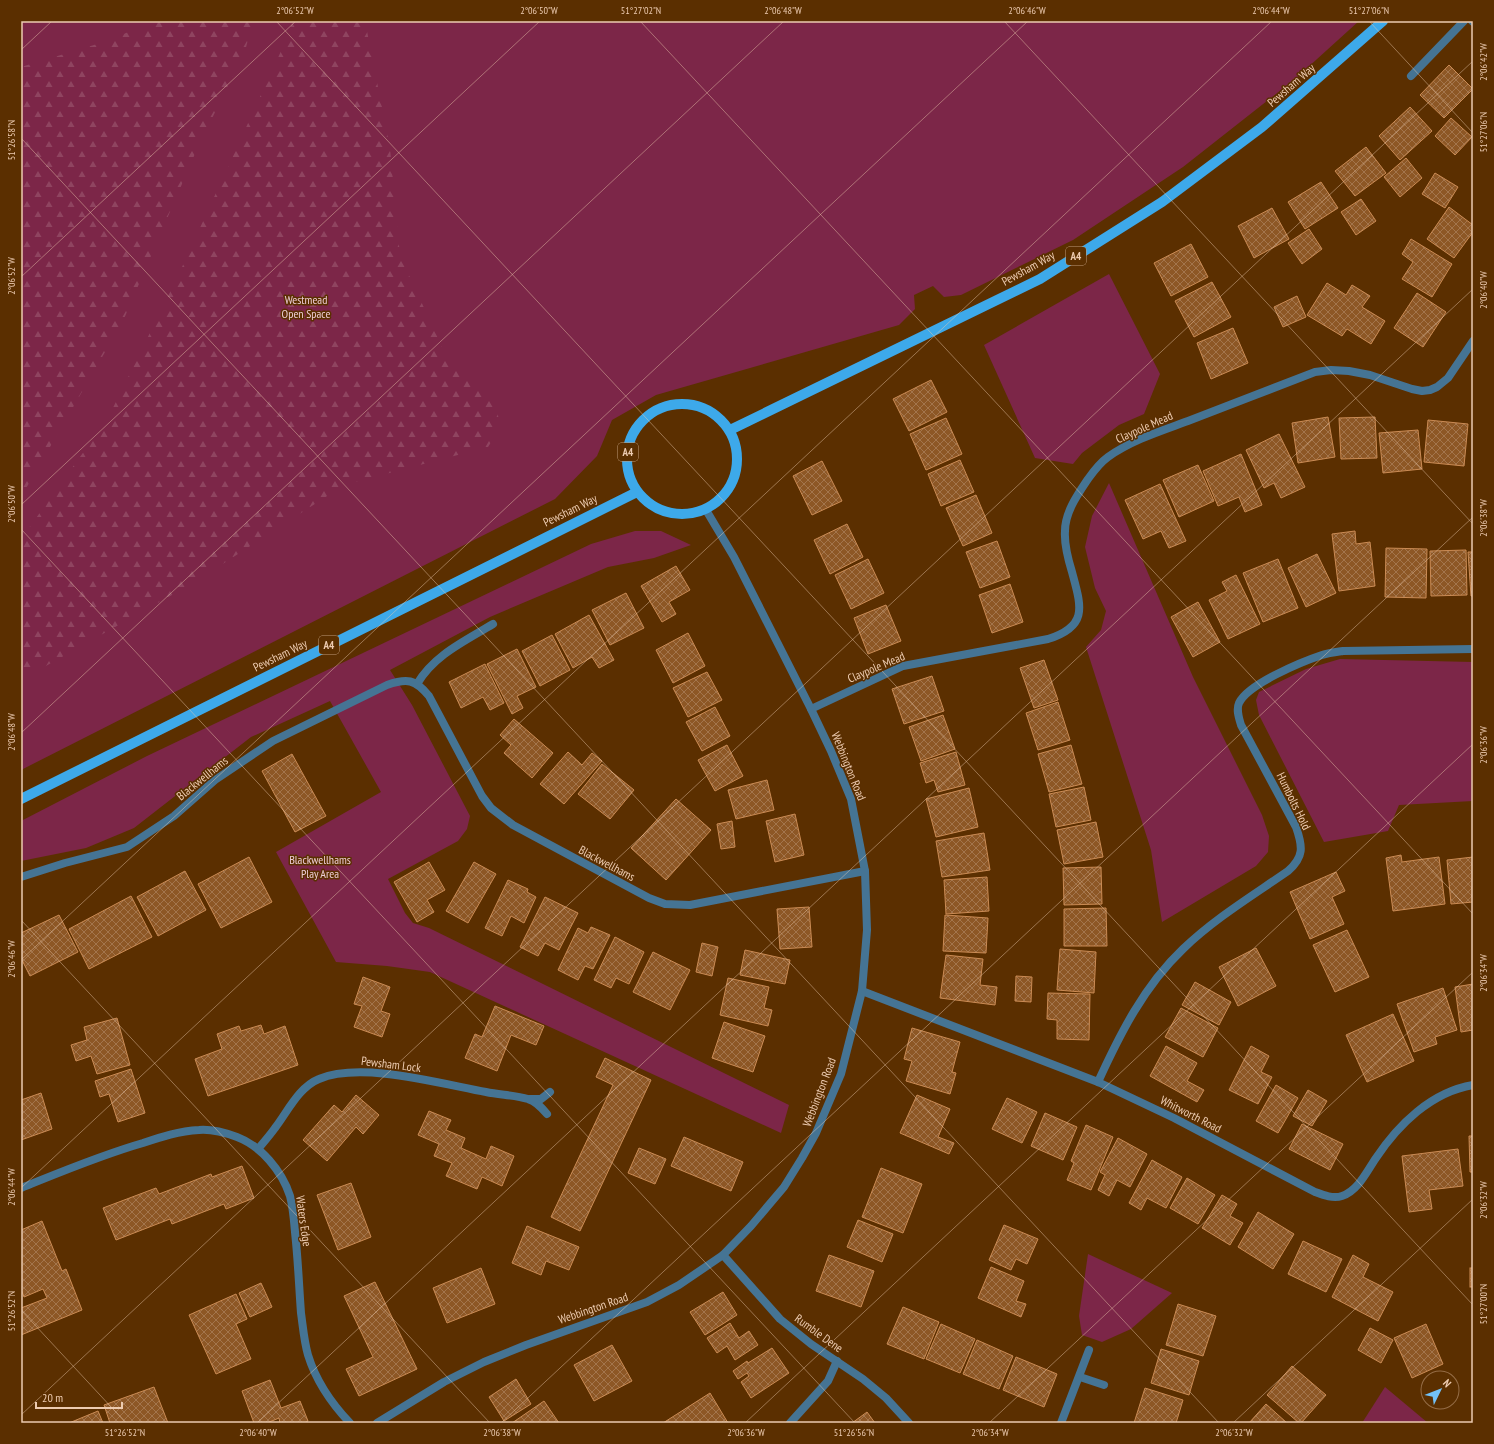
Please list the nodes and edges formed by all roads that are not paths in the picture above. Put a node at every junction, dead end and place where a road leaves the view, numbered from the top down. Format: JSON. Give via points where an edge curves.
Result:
{"nodes":[{"id":1,"x":1384,"y":21,"type":"edge"},
{"id":2,"x":1464,"y":21,"type":"edge"},
{"id":3,"x":1411,"y":76,"type":"dead end"},
{"id":4,"x":1473,"y":341,"type":"edge"},
{"id":5,"x":730,"y":430,"type":"junction"},
{"id":6,"x":637,"y":492,"type":"junction"},
{"id":7,"x":706,"y":510,"type":"junction"},
{"id":8,"x":492,"y":624,"type":"dead end"},
{"id":9,"x":1473,"y":649,"type":"edge"},
{"id":10,"x":417,"y":684,"type":"junction"},
{"id":11,"x":811,"y":709,"type":"junction"},
{"id":12,"x":21,"y":799,"type":"edge"},
{"id":13,"x":865,"y":871,"type":"junction"},
{"id":14,"x":21,"y":877,"type":"edge"},
{"id":15,"x":862,"y":991,"type":"junction"},
{"id":16,"x":1098,"y":1082,"type":"junction"},
{"id":17,"x":1473,"y":1086,"type":"edge"},
{"id":18,"x":550,"y":1092,"type":"dead end"},
{"id":19,"x":530,"y":1099,"type":"junction"},
{"id":20,"x":547,"y":1114,"type":"dead end"},
{"id":21,"x":258,"y":1149,"type":"junction"},
{"id":22,"x":21,"y":1188,"type":"edge"},
{"id":23,"x":723,"y":1255,"type":"junction"},
{"id":24,"x":1089,"y":1350,"type":"dead end"},
{"id":25,"x":837,"y":1362,"type":"junction"},
{"id":26,"x":1080,"y":1377,"type":"junction"},
{"id":27,"x":1104,"y":1385,"type":"dead end"},
{"id":28,"x":350,"y":1423,"type":"edge"},
{"id":29,"x":377,"y":1423,"type":"edge"},
{"id":30,"x":790,"y":1423,"type":"edge"},
{"id":31,"x":909,"y":1423,"type":"edge"},
{"id":32,"x":1061,"y":1423,"type":"edge"}],
"edges":[{"from":1,"to":5,"type":"main road","name":"Pewsham Way","number":"A4","via":[[1262,127],[1162,202],[1040,279]]},
{"from":2,"to":3,"type":"street"},
{"from":4,"to":11,"type":"street","name":"Claypole Mead","via":[[1448,378],[1430,390],[1412,389],[1349,371],[1315,372],[1136,441],[1108,457],[1089,477],[1070,510],[1065,529],[1066,549],[1080,605],[1077,619],[1066,631],[1048,639],[903,666]]},
{"from":5,"to":6,"type":"main road","number":"A4","via":[[719,416],[704,407],[686,403],[668,405],[652,412],[638,425],[630,440],[628,470]]},
{"from":5,"to":7,"type":"main road","number":"A4","via":[[737,448],[738,467],[725,495]]},
{"from":6,"to":7,"type":"main road","number":"A4","via":[[650,505],[668,513],[687,515]]},
{"from":6,"to":12,"type":"main road","name":"Pewsham Way","number":"A4"},
{"from":7,"to":11,"type":"street","name":"Webbington Road","via":[[734,557]]},
{"from":8,"to":10,"type":"street","via":[[442,655],[428,667]]},
{"from":9,"to":16,"type":"street","name":"Humbolts Hold","via":[[1343,651],[1306,661],[1252,688],[1244,696],[1238,705],[1241,725],[1296,827],[1301,849],[1299,857],[1288,872],[1227,913],[1182,950],[1151,985],[1134,1010]]},
{"from":10,"to":13,"type":"street","name":"Blackwellhams","via":[[429,696],[482,796],[491,808],[513,825],[649,898],[665,904],[690,905]]},
{"from":10,"to":14,"type":"street","name":"Blackwellhams","via":[[405,680],[387,685],[273,741],[215,780],[174,816],[127,847]]},
{"from":11,"to":13,"type":"street","name":"Webbington Road","via":[[832,751],[851,799]]},
{"from":13,"to":15,"type":"street","name":"Webbington Road","via":[[867,930]]},
{"from":15,"to":16,"type":"street","name":"Whitworth Road"},
{"from":15,"to":23,"type":"street","name":"Webbington Road","via":[[841,1074],[816,1133],[784,1186]]},
{"from":16,"to":17,"type":"street","name":"Whitworth Road","via":[[1174,1118],[1315,1192],[1334,1197],[1341,1197],[1356,1186],[1400,1128],[1421,1108],[1442,1096]]},
{"from":18,"to":19,"type":"street","via":[[541,1099]]},
{"from":19,"to":20,"type":"street"},
{"from":19,"to":21,"type":"street","name":"Pewsham Lock","via":[[386,1074],[340,1072],[308,1085]]},
{"from":21,"to":22,"type":"street","name":"Waters Edge","via":[[248,1141],[227,1133],[200,1130],[174,1133],[122,1149]]},
{"from":21,"to":28,"type":"street","name":"Waters Edge","via":[[280,1175],[290,1195],[307,1354],[326,1394]]},
{"from":23,"to":25,"type":"street","name":"Rumble Dene","via":[[780,1319]]},
{"from":23,"to":29,"type":"street","name":"Webbington Road","via":[[679,1285],[647,1302],[484,1362],[412,1400]]},
{"from":24,"to":26,"type":"street"},
{"from":25,"to":30,"type":"street","via":[[828,1381]]},
{"from":25,"to":31,"type":"street","name":"Rumble Dene","via":[[886,1398]]},
{"from":26,"to":27,"type":"street"},
{"from":26,"to":32,"type":"street"}]}
